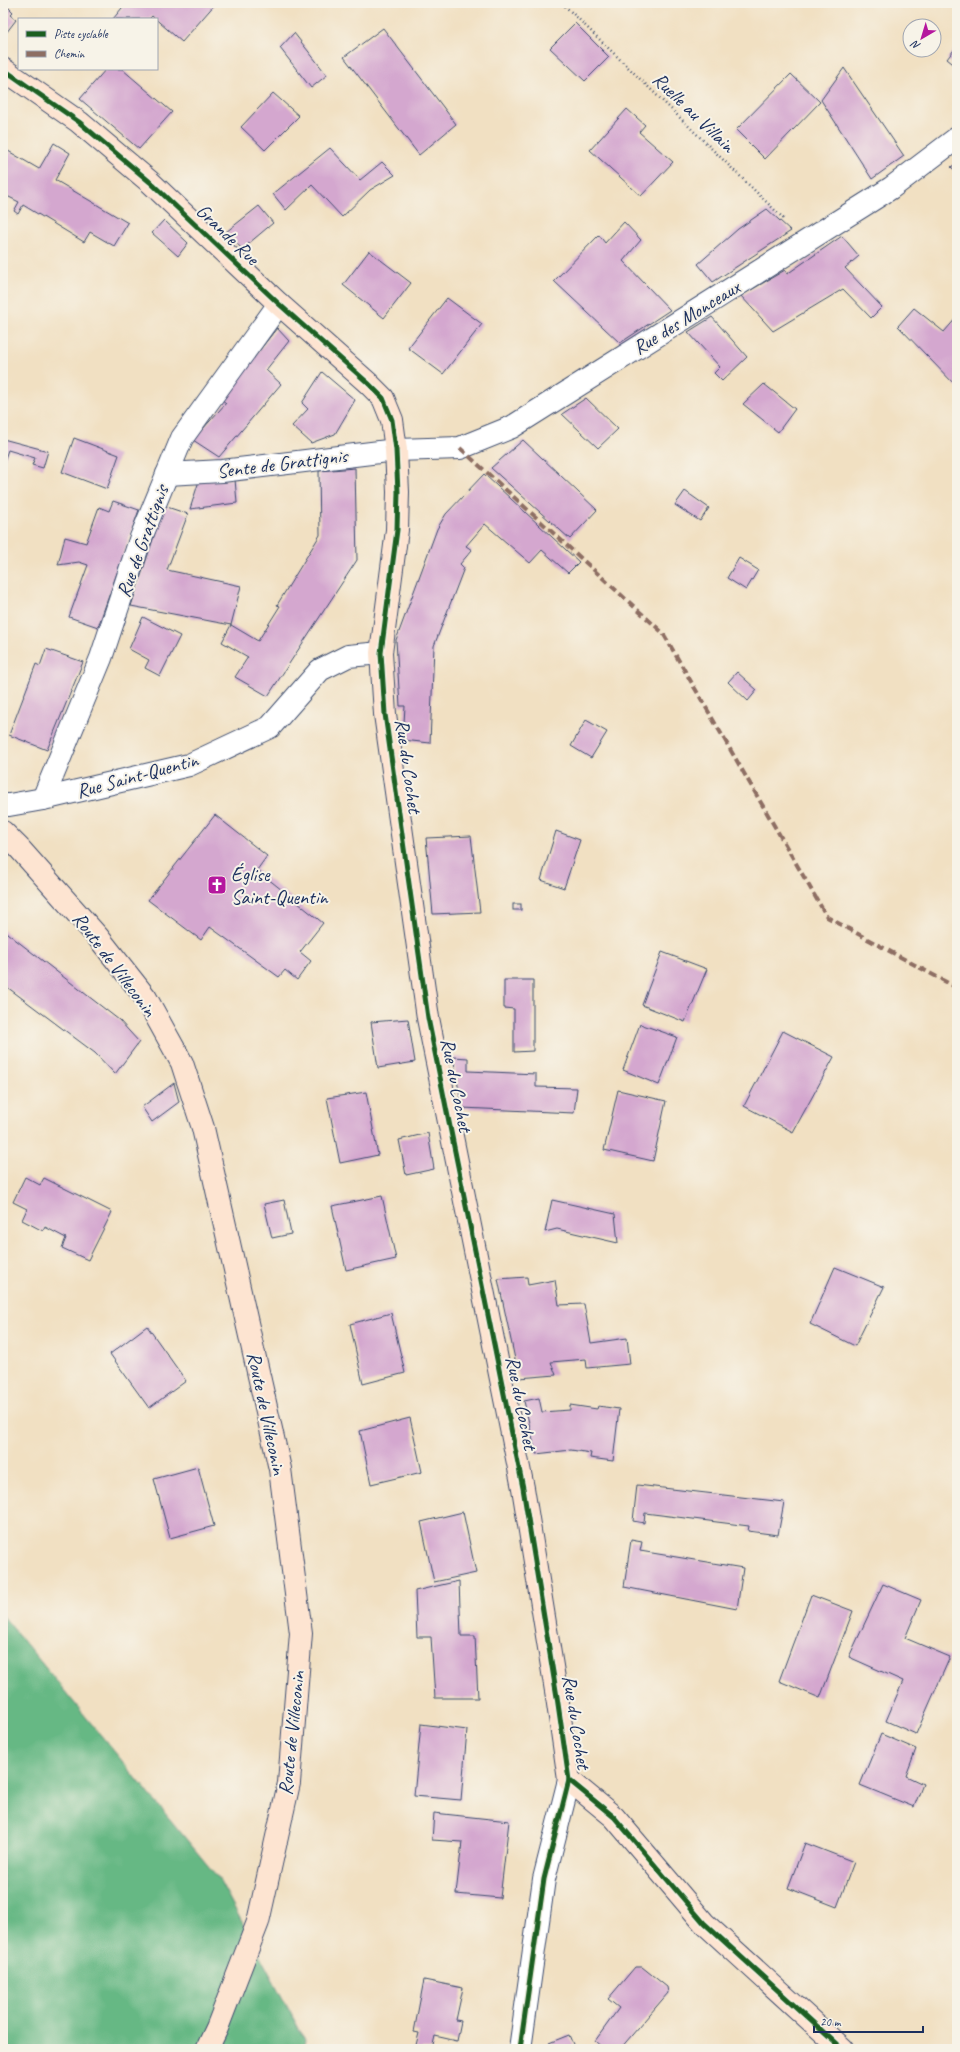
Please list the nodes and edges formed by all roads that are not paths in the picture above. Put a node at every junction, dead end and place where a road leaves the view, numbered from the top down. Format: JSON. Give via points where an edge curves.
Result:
{"nodes":[{"id":1,"x":3,"y":69,"type":"edge"},
{"id":2,"x":957,"y":138,"type":"edge"},
{"id":3,"x":279,"y":304,"type":"junction"},
{"id":4,"x":396,"y":450,"type":"junction"},
{"id":5,"x":167,"y":474,"type":"junction"},
{"id":6,"x":381,"y":653,"type":"junction"},
{"id":7,"x":43,"y":799,"type":"junction"},
{"id":8,"x":3,"y":805,"type":"edge"},
{"id":9,"x":3,"y":832,"type":"edge"},
{"id":10,"x":569,"y":1780,"type":"junction"},
{"id":11,"x":206,"y":2049,"type":"edge"},
{"id":12,"x":520,"y":2049,"type":"edge"},
{"id":13,"x":842,"y":2049,"type":"edge"}],
"edges":[{"from":1,"to":3,"type":"street","name":"Grande Rue","via":[[79,122],[150,182]]},
{"from":2,"to":4,"type":"street","name":"Rue des Monceaux","via":[[890,188],[807,242],[512,427],[460,448]]},
{"from":3,"to":4,"type":"street","name":"Grande Rue","via":[[382,398],[392,420]]},
{"from":3,"to":5,"type":"street","name":"Rue de Grattignis","via":[[182,438]]},
{"from":4,"to":5,"type":"street","name":"Sente de Grattignis","via":[[222,471]]},
{"from":4,"to":6,"type":"street","name":"Rue du Cochet","via":[[397,530]]},
{"from":5,"to":7,"type":"street","name":"Rue de Grattignis","via":[[140,540],[101,658]]},
{"from":6,"to":7,"type":"street","name":"Rue Saint-Quentin","via":[[348,656],[320,670],[270,727],[189,765]]},
{"from":6,"to":10,"type":"street","name":"Rue du Cochet","via":[[385,714],[428,1018],[523,1488]]},
{"from":7,"to":8,"type":"street","name":"Rue Saint-Quentin"},
{"from":9,"to":11,"type":"street","name":"Route de Villeconin","via":[[98,937],[141,992],[182,1064],[203,1128],[280,1469],[301,1633],[289,1783],[258,1922],[217,2028]]},
{"from":10,"to":12,"type":"street","via":[[544,1879]]},
{"from":10,"to":13,"type":"street","name":"Rue du Cochet","via":[[614,1817],[704,1923]]}]}
